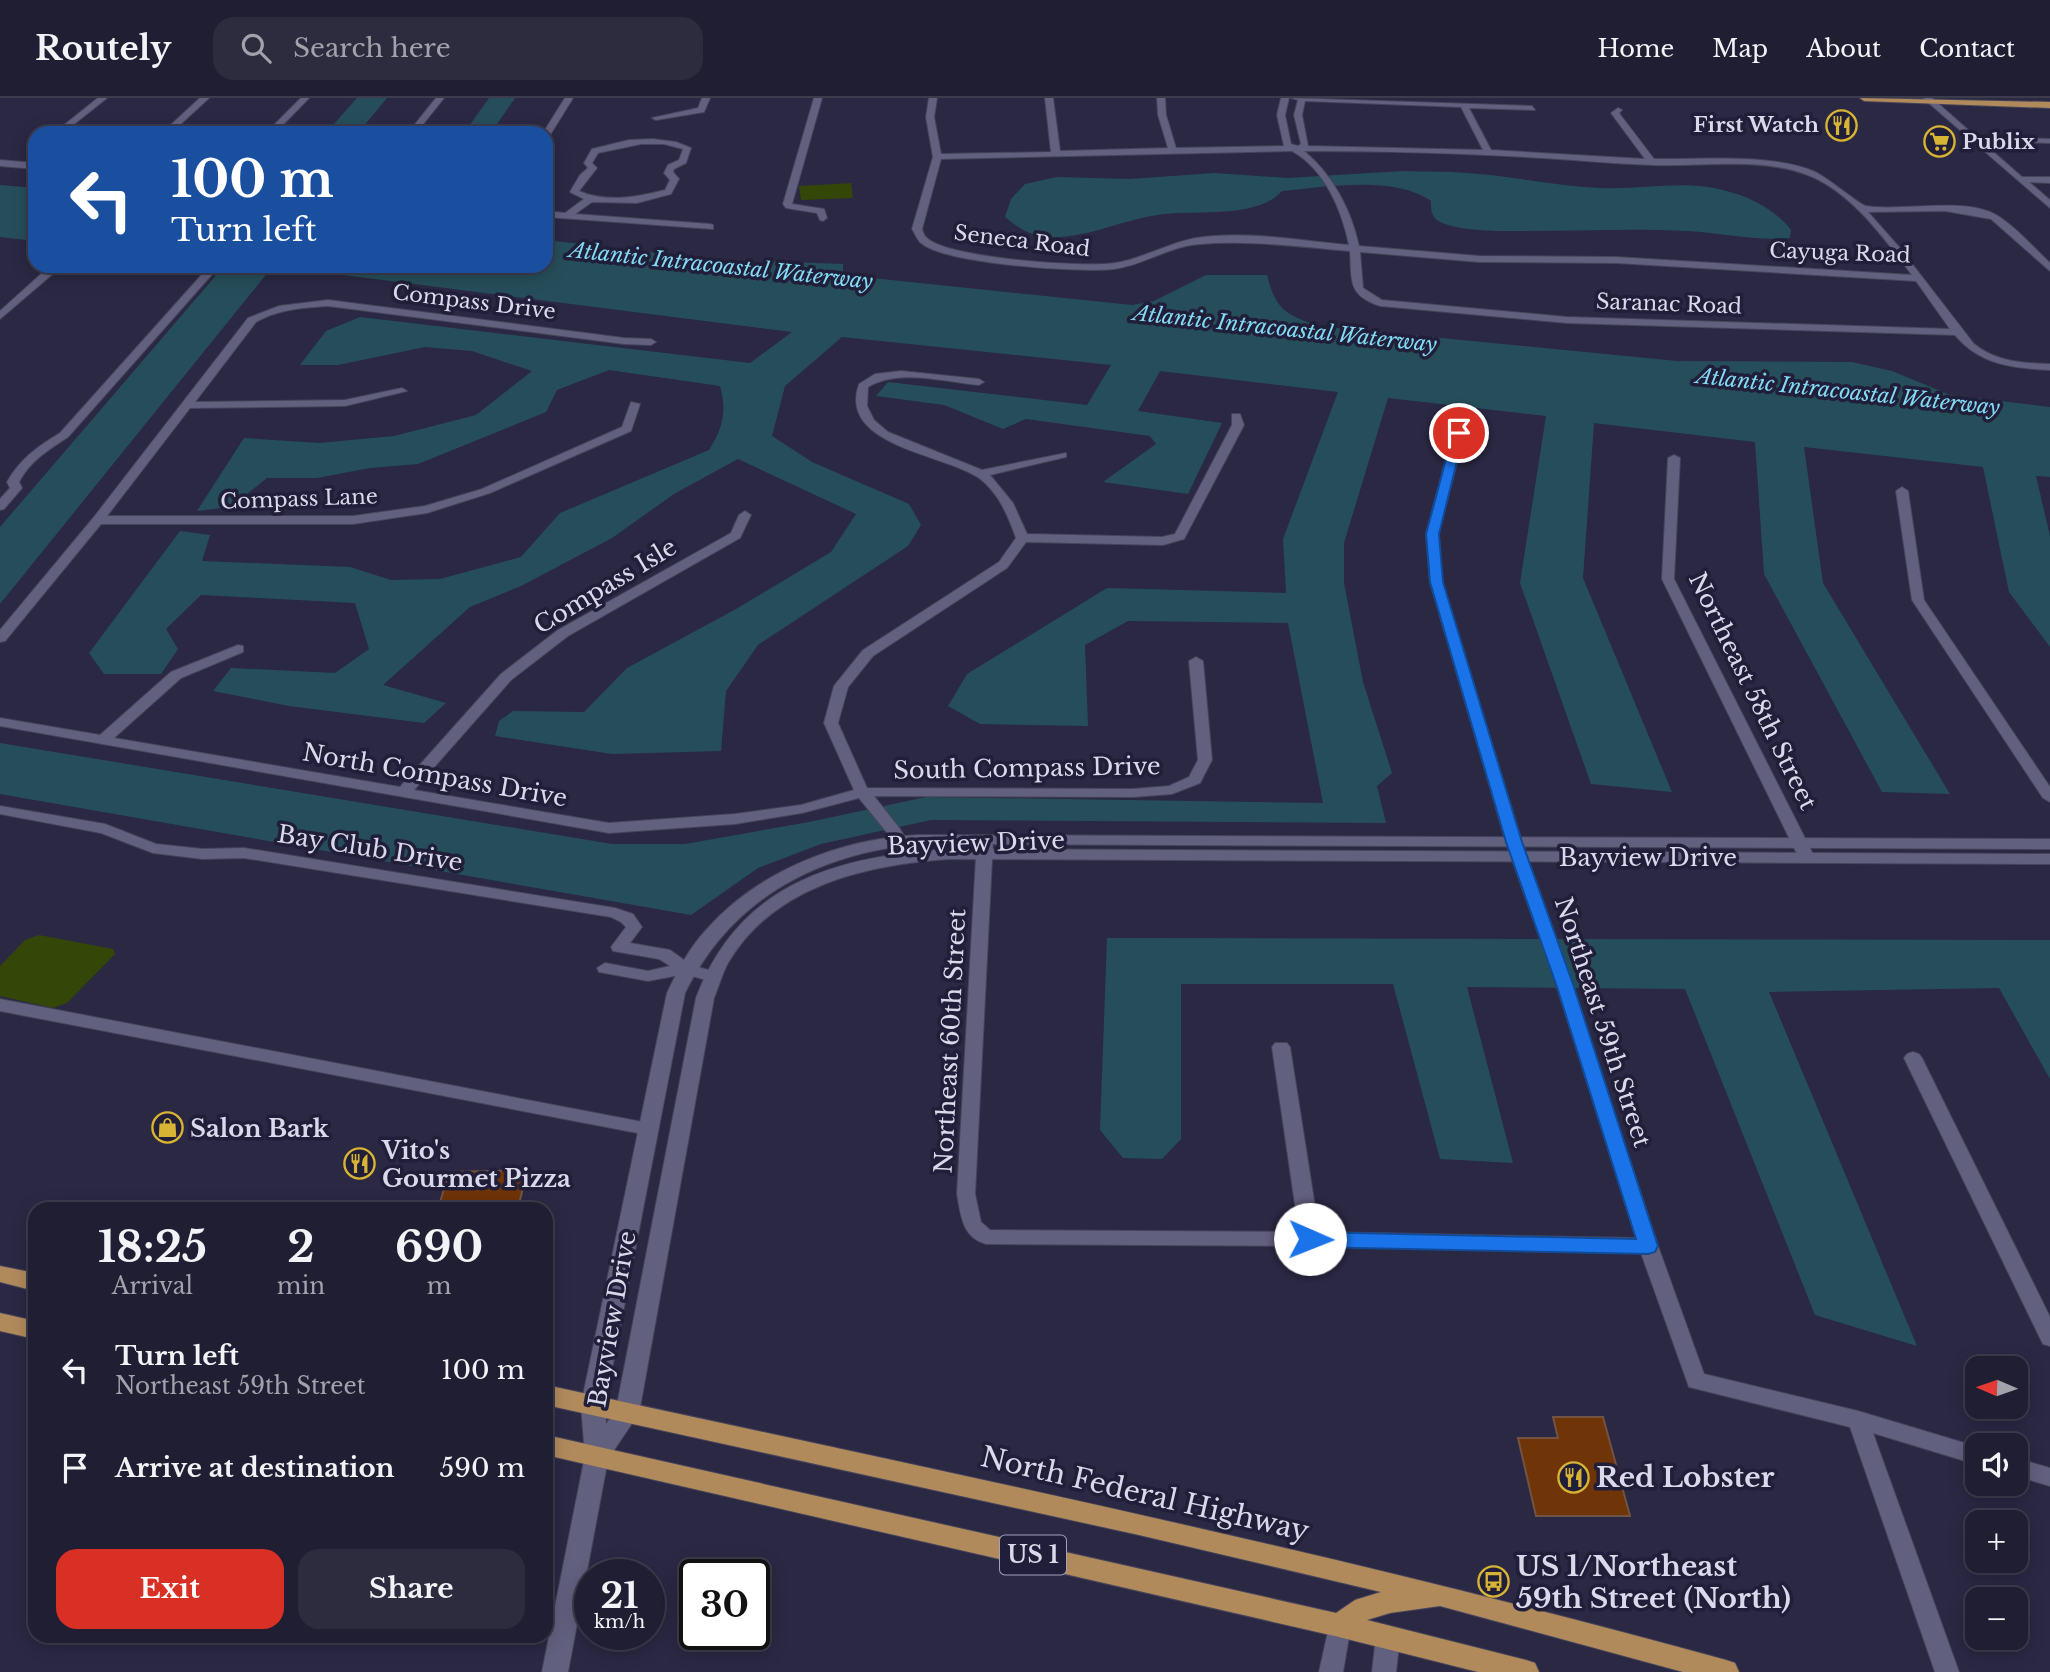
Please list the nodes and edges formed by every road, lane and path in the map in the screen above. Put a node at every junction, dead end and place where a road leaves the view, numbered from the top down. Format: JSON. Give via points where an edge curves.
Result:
{"nodes":[{"id":1,"x":103,"y":98,"type":"edge"},
{"id":2,"x":205,"y":98,"type":"edge"},
{"id":3,"x":305,"y":98,"type":"edge"},
{"id":4,"x":440,"y":98,"type":"edge"},
{"id":5,"x":569,"y":98,"type":"edge"},
{"id":6,"x":706,"y":98,"type":"edge"},
{"id":7,"x":818,"y":98,"type":"edge"},
{"id":8,"x":933,"y":98,"type":"edge"},
{"id":9,"x":1049,"y":98,"type":"edge"},
{"id":10,"x":1161,"y":98,"type":"edge"},
{"id":11,"x":1285,"y":98,"type":"edge"},
{"id":12,"x":1295,"y":98,"type":"edge"},
{"id":13,"x":1302,"y":98,"type":"edge"},
{"id":14,"x":1864,"y":98,"type":"edge"},
{"id":15,"x":1928,"y":99,"type":"edge"},
{"id":16,"x":2050,"y":104,"type":"edge"},
{"id":17,"x":1465,"y":107,"type":"junction"},
{"id":18,"x":1532,"y":108,"type":"dead end"},
{"id":19,"x":1618,"y":110,"type":"dead end"},
{"id":20,"x":691,"y":112,"type":"junction"},
{"id":21,"x":671,"y":116,"type":"junction"},
{"id":22,"x":67,"y":126,"type":"edge"},
{"id":23,"x":174,"y":126,"type":"edge"},
{"id":24,"x":277,"y":126,"type":"edge"},
{"id":25,"x":418,"y":126,"type":"edge"},
{"id":26,"x":552,"y":126,"type":"edge"},
{"id":27,"x":1972,"y":138,"type":"junction"},
{"id":28,"x":658,"y":139,"type":"junction"},
{"id":29,"x":2050,"y":141,"type":"edge"},
{"id":30,"x":1300,"y":149,"type":"junction"},
{"id":31,"x":1173,"y":152,"type":"junction"},
{"id":32,"x":1488,"y":152,"type":"junction"},
{"id":33,"x":1056,"y":155,"type":"junction"},
{"id":34,"x":937,"y":157,"type":"junction"},
{"id":35,"x":27,"y":158,"type":"dead end"},
{"id":36,"x":0,"y":163,"type":"edge"},
{"id":37,"x":1652,"y":163,"type":"junction"},
{"id":38,"x":19,"y":164,"type":"junction"},
{"id":39,"x":28,"y":165,"type":"edge"},
{"id":40,"x":2019,"y":179,"type":"junction"},
{"id":41,"x":2050,"y":180,"type":"edge"},
{"id":42,"x":590,"y":199,"type":"junction"},
{"id":43,"x":2050,"y":205,"type":"edge"},
{"id":44,"x":1861,"y":209,"type":"junction"},
{"id":45,"x":553,"y":215,"type":"edge"},
{"id":46,"x":566,"y":216,"type":"junction"},
{"id":47,"x":823,"y":218,"type":"dead end"},
{"id":48,"x":710,"y":227,"type":"dead end"},
{"id":49,"x":1354,"y":247,"type":"junction"},
{"id":50,"x":2050,"y":268,"type":"edge"},
{"id":51,"x":45,"y":273,"type":"edge"},
{"id":52,"x":208,"y":273,"type":"edge"},
{"id":53,"x":1919,"y":278,"type":"junction"},
{"id":54,"x":0,"y":316,"type":"edge"},
{"id":55,"x":1958,"y":332,"type":"junction"},
{"id":56,"x":651,"y":342,"type":"dead end"},
{"id":57,"x":2050,"y":368,"type":"edge"},
{"id":58,"x":979,"y":382,"type":"dead end"},
{"id":59,"x":402,"y":391,"type":"dead end"},
{"id":60,"x":635,"y":404,"type":"dead end"},
{"id":61,"x":187,"y":405,"type":"junction"},
{"id":62,"x":1236,"y":416,"type":"dead end"},
{"id":63,"x":1459,"y":433,"type":"dead end"},
{"id":64,"x":1062,"y":455,"type":"dead end"},
{"id":65,"x":1674,"y":458,"type":"dead end"},
{"id":66,"x":981,"y":474,"type":"junction"},
{"id":67,"x":1902,"y":491,"type":"dead end"},
{"id":68,"x":0,"y":506,"type":"edge"},
{"id":69,"x":745,"y":515,"type":"dead end"},
{"id":70,"x":98,"y":520,"type":"junction"},
{"id":71,"x":1022,"y":538,"type":"junction"},
{"id":72,"x":0,"y":638,"type":"edge"},
{"id":73,"x":239,"y":649,"type":"dead end"},
{"id":74,"x":1196,"y":661,"type":"dead end"},
{"id":75,"x":0,"y":722,"type":"edge"},
{"id":76,"x":102,"y":741,"type":"junction"},
{"id":77,"x":862,"y":792,"type":"junction"},
{"id":78,"x":403,"y":793,"type":"junction"},
{"id":79,"x":2050,"y":798,"type":"edge"},
{"id":80,"x":0,"y":810,"type":"edge"},
{"id":81,"x":902,"y":843,"type":"junction"},
{"id":82,"x":2050,"y":844,"type":"edge"},
{"id":83,"x":984,"y":848,"type":"junction"},
{"id":84,"x":1516,"y":849,"type":"junction"},
{"id":85,"x":1803,"y":850,"type":"junction"},
{"id":86,"x":1929,"y":851,"type":"junction"},
{"id":87,"x":2050,"y":859,"type":"edge"},
{"id":88,"x":605,"y":968,"type":"dead end"},
{"id":89,"x":685,"y":969,"type":"junction"},
{"id":90,"x":713,"y":977,"type":"junction"},
{"id":91,"x":0,"y":1005,"type":"edge"},
{"id":92,"x":1281,"y":1047,"type":"dead end"},
{"id":93,"x":1913,"y":1058,"type":"dead end"},
{"id":94,"x":648,"y":1129,"type":"junction"},
{"id":95,"x":1310,"y":1239,"type":"junction"},
{"id":96,"x":1648,"y":1246,"type":"junction"},
{"id":97,"x":0,"y":1274,"type":"edge"},
{"id":98,"x":28,"y":1280,"type":"edge"},
{"id":99,"x":0,"y":1322,"type":"edge"},
{"id":100,"x":28,"y":1328,"type":"edge"},
{"id":101,"x":2050,"y":1338,"type":"edge"},
{"id":102,"x":553,"y":1396,"type":"edge"},
{"id":103,"x":593,"y":1405,"type":"junction"},
{"id":104,"x":627,"y":1413,"type":"junction"},
{"id":105,"x":1858,"y":1420,"type":"junction"},
{"id":106,"x":553,"y":1447,"type":"edge"},
{"id":107,"x":1965,"y":1452,"type":"edge"},
{"id":108,"x":597,"y":1456,"type":"junction"},
{"id":109,"x":2028,"y":1471,"type":"edge"},
{"id":110,"x":2050,"y":1477,"type":"edge"},
{"id":111,"x":1448,"y":1597,"type":"junction"},
{"id":112,"x":1339,"y":1625,"type":"junction"},
{"id":113,"x":1388,"y":1637,"type":"junction"},
{"id":114,"x":555,"y":1672,"type":"edge"},
{"id":115,"x":1331,"y":1672,"type":"edge"},
{"id":116,"x":1384,"y":1672,"type":"edge"},
{"id":117,"x":1526,"y":1672,"type":"edge"},
{"id":118,"x":1726,"y":1672,"type":"edge"},
{"id":119,"x":1947,"y":1672,"type":"edge"}],
"edges":[{"from":1,"to":22,"type":"street"},
{"from":2,"to":23,"type":"street"},
{"from":3,"to":24,"type":"street"},
{"from":4,"to":25,"type":"street"},
{"from":5,"to":26,"type":"street"},
{"from":6,"to":20,"type":"street","via":[[701,110]]},
{"from":7,"to":47,"type":"street","via":[[787,204],[821,211]]},
{"from":8,"to":34,"type":"street","via":[[930,117]]},
{"from":9,"to":33,"type":"street"},
{"from":10,"to":31,"type":"street"},
{"from":11,"to":30,"type":"street","via":[[1283,134],[1287,145]]},
{"from":12,"to":13,"type":"street"},
{"from":13,"to":17,"type":"street"},
{"from":13,"to":30,"type":"street","via":[[1298,115],[1305,144]]},
{"from":14,"to":15,"type":"main road"},
{"from":15,"to":16,"type":"main road"},
{"from":15,"to":27,"type":"street"},
{"from":17,"to":18,"type":"street"},
{"from":17,"to":32,"type":"street"},
{"from":19,"to":37,"type":"street","via":[[1615,113]]},
{"from":20,"to":21,"type":"street"},
{"from":20,"to":21,"type":"street","via":[[667,110],[656,118]]},
{"from":21,"to":28,"type":"street"},
{"from":27,"to":29,"type":"street"},
{"from":27,"to":40,"type":"street"},
{"from":28,"to":42,"type":"street","via":[[595,151],[588,163],[593,168],[575,192]]},
{"from":28,"to":42,"type":"street","via":[[687,148],[683,162],[668,173],[676,179],[668,192],[637,200]]},
{"from":30,"to":31,"type":"street"},
{"from":30,"to":32,"type":"street","name":"Cayuga Road"},
{"from":30,"to":49,"type":"street","via":[[1348,217]]},
{"from":31,"to":33,"type":"street"},
{"from":32,"to":37,"type":"street","name":"Cayuga Road"},
{"from":33,"to":34,"type":"street"},
{"from":34,"to":49,"type":"street","name":"Seneca Road","via":[[917,229],[923,241],[951,252],[1084,268],[1116,267],[1196,242],[1242,239]]},
{"from":35,"to":38,"type":"street"},
{"from":36,"to":38,"type":"street"},
{"from":37,"to":44,"type":"street","name":"Cayuga Road","via":[[1775,165],[1810,172]]},
{"from":38,"to":39,"type":"street"},
{"from":40,"to":41,"type":"street"},
{"from":40,"to":43,"type":"street"},
{"from":42,"to":46,"type":"street"},
{"from":44,"to":50,"type":"street","via":[[1954,209],[1983,214],[1994,218]]},
{"from":44,"to":53,"type":"street","name":"Cayuga Road"},
{"from":45,"to":46,"type":"street"},
{"from":46,"to":48,"type":"street"},
{"from":49,"to":53,"type":"street","name":"Cayuga Road","via":[[1479,259],[1616,260]]},
{"from":49,"to":55,"type":"street","name":"Saranac Road","via":[[1356,285],[1362,295],[1380,303],[1567,320]]},
{"from":51,"to":54,"type":"street"},
{"from":52,"to":68,"type":"street","via":[[64,435],[35,452],[18,472],[13,482],[16,488]]},
{"from":53,"to":55,"type":"street"},
{"from":55,"to":57,"type":"street","via":[[1986,357]]},
{"from":56,"to":61,"type":"street","name":"Compass Drive","via":[[327,303],[291,305],[252,320]]},
{"from":58,"to":66,"type":"street","via":[[879,376],[863,386],[859,400],[877,429]]},
{"from":59,"to":61,"type":"street","via":[[345,403]]},
{"from":60,"to":70,"type":"street","name":"Compass Lane","via":[[628,429],[486,491],[427,509],[353,520]]},
{"from":61,"to":70,"type":"street"},
{"from":62,"to":71,"type":"street","via":[[1238,425],[1180,536],[1163,541]]},
{"from":63,"to":84,"type":"street","name":"Northeast 59th Street","via":[[1433,534],[1436,582]]},
{"from":64,"to":66,"type":"street"},
{"from":65,"to":85,"type":"street","name":"Northeast 58th Street","via":[[1668,579]]},
{"from":66,"to":71,"type":"street","via":[[1009,504]]},
{"from":67,"to":79,"type":"street","via":[[1918,600]]},
{"from":69,"to":78,"type":"street","name":"Compass Isle","via":[[736,535],[563,633],[506,677]]},
{"from":70,"to":72,"type":"street"},
{"from":71,"to":77,"type":"street","via":[[1003,565],[868,653],[841,686],[831,723]]},
{"from":73,"to":76,"type":"street","via":[[176,675]]},
{"from":74,"to":77,"type":"street","name":"South Compass Drive","via":[[1205,760],[1195,779],[1172,790]]},
{"from":75,"to":76,"type":"street","name":"North Compass Drive"},
{"from":76,"to":78,"type":"street","name":"North Compass Drive"},
{"from":77,"to":78,"type":"street","name":"North Compass Drive","via":[[802,809],[609,828]]},
{"from":77,"to":81,"type":"street"},
{"from":80,"to":89,"type":"street","name":"Bay Club Drive","via":[[105,829],[153,848],[244,853],[615,913],[634,927],[619,947],[664,954]]},
{"from":81,"to":83,"type":"street","name":"Bayview Drive"},
{"from":81,"to":89,"type":"street","name":"Bayview Drive","via":[[842,854],[775,883],[719,926]]},
{"from":81,"to":90,"type":"street","name":"Bayview Drive","via":[[811,882],[761,914],[722,958]]},
{"from":82,"to":86,"type":"street","name":"Bayview Drive"},
{"from":83,"to":84,"type":"street","name":"Bayview Drive"},
{"from":83,"to":95,"type":"street","name":"Northeast 60th Street","via":[[966,1194],[972,1226],[986,1237]]},
{"from":84,"to":85,"type":"street","name":"Bayview Drive"},
{"from":84,"to":96,"type":"street","name":"Northeast 59th Street"},
{"from":85,"to":86,"type":"street","name":"Bayview Drive"},
{"from":86,"to":87,"type":"street","name":"Bayview Drive"},
{"from":88,"to":89,"type":"street","name":"Bay Club Drive","via":[[648,976]]},
{"from":89,"to":90,"type":"street","name":"Bay Club Drive"},
{"from":89,"to":94,"type":"street","name":"Bayview Drive"},
{"from":90,"to":104,"type":"street","name":"Bayview Drive","via":[[705,998]]},
{"from":91,"to":94,"type":"street"},
{"from":92,"to":95,"type":"street"},
{"from":93,"to":101,"type":"street"},
{"from":94,"to":103,"type":"street","name":"Bayview Drive"},
{"from":95,"to":96,"type":"street"},
{"from":96,"to":105,"type":"street","name":"Northeast 59th Street","via":[[1696,1381]]},
{"from":97,"to":98,"type":"main road"},
{"from":99,"to":100,"type":"main road"},
{"from":102,"to":103,"type":"main road","name":"North Federal Highway","number":"US 1"},
{"from":103,"to":104,"type":"main road","name":"North Federal Highway","number":"US 1"},
{"from":103,"to":108,"type":"street","name":"Bayview Drive"},
{"from":104,"to":108,"type":"street","name":"Bayview Drive"},
{"from":104,"to":111,"type":"main road","name":"North Federal Highway","number":"US 1","via":[[942,1480]]},
{"from":105,"to":107,"type":"street"},
{"from":105,"to":119,"type":"street"},
{"from":106,"to":108,"type":"main road","number":"US 1"},
{"from":108,"to":112,"type":"main road","number":"US 1"},
{"from":108,"to":114,"type":"street"},
{"from":109,"to":110,"type":"street"},
{"from":111,"to":112,"type":"main road","via":[[1377,1604]]},
{"from":111,"to":118,"type":"main road","name":"North Federal Highway","number":"US 1"},
{"from":112,"to":113,"type":"main road","number":"US 1"},
{"from":112,"to":115,"type":"street"},
{"from":113,"to":116,"type":"street"},
{"from":113,"to":117,"type":"main road","number":"US 1"}]}
